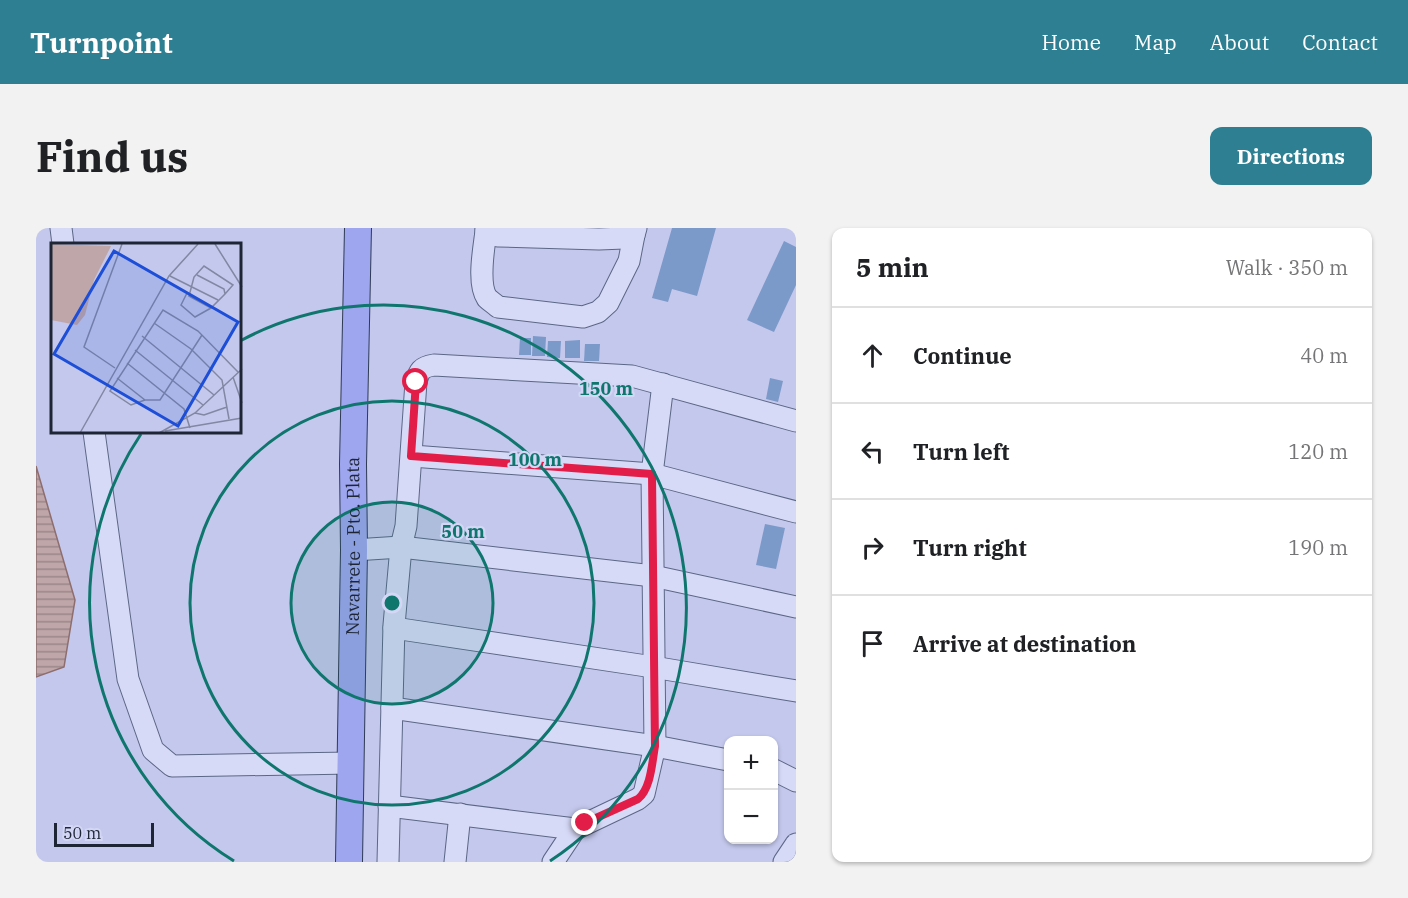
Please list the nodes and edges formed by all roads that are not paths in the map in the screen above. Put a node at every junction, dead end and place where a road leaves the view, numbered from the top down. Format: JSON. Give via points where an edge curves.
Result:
{"nodes":[{"id":1,"x":61,"y":228,"type":"edge"},
{"id":2,"x":358,"y":228,"type":"edge"},
{"id":3,"x":486,"y":229,"type":"edge"},
{"id":4,"x":635,"y":232,"type":"edge"},
{"id":5,"x":63,"y":243,"type":"edge"},
{"id":6,"x":663,"y":384,"type":"junction"},
{"id":7,"x":796,"y":421,"type":"edge"},
{"id":8,"x":94,"y":434,"type":"edge"},
{"id":9,"x":411,"y":456,"type":"junction"},
{"id":10,"x":652,"y":474,"type":"junction"},
{"id":11,"x":796,"y":512,"type":"edge"},
{"id":12,"x":401,"y":547,"type":"junction"},
{"id":13,"x":354,"y":549,"type":"junction"},
{"id":14,"x":653,"y":576,"type":"junction"},
{"id":15,"x":796,"y":607,"type":"edge"},
{"id":16,"x":394,"y":628,"type":"junction"},
{"id":17,"x":653,"y":667,"type":"junction"},
{"id":18,"x":796,"y":691,"type":"edge"},
{"id":19,"x":392,"y":708,"type":"junction"},
{"id":20,"x":655,"y":746,"type":"junction"},
{"id":21,"x":724,"y":759,"type":"edge"},
{"id":22,"x":351,"y":763,"type":"junction"},
{"id":23,"x":778,"y":772,"type":"edge"},
{"id":24,"x":796,"y":781,"type":"edge"},
{"id":25,"x":388,"y":806,"type":"junction"},
{"id":26,"x":460,"y":814,"type":"junction"},
{"id":27,"x":575,"y":829,"type":"junction"},
{"id":28,"x":796,"y":844,"type":"edge"},
{"id":29,"x":349,"y":862,"type":"edge"},
{"id":30,"x":388,"y":862,"type":"edge"},
{"id":31,"x":456,"y":862,"type":"edge"},
{"id":32,"x":553,"y":862,"type":"edge"},
{"id":33,"x":784,"y":862,"type":"edge"}],
"edges":[{"from":1,"to":5,"type":"street"},
{"from":2,"to":13,"type":"main road","name":"Navarrete - Pto. Plata"},
{"from":3,"to":4,"type":"street","via":[[492,235],[509,237],[599,239],[624,238]]},
{"from":3,"to":4,"type":"street","via":[[482,276],[488,298],[498,307],[583,317],[608,303],[629,261]]},
{"from":6,"to":7,"type":"street"},
{"from":6,"to":9,"type":"street","via":[[632,376],[425,366],[419,370],[416,382]]},
{"from":6,"to":10,"type":"street"},
{"from":8,"to":22,"type":"street","via":[[128,679],[153,750],[172,766]]},
{"from":9,"to":10,"type":"street"},
{"from":9,"to":12,"type":"street"},
{"from":10,"to":11,"type":"street"},
{"from":10,"to":14,"type":"street"},
{"from":12,"to":13,"type":"street"},
{"from":12,"to":14,"type":"street"},
{"from":12,"to":16,"type":"street"},
{"from":13,"to":22,"type":"main road","name":"Navarrete - Pto. Plata"},
{"from":14,"to":15,"type":"street"},
{"from":14,"to":17,"type":"street"},
{"from":16,"to":17,"type":"street"},
{"from":16,"to":19,"type":"street"},
{"from":17,"to":18,"type":"street"},
{"from":17,"to":20,"type":"street"},
{"from":19,"to":20,"type":"street"},
{"from":19,"to":25,"type":"street"},
{"from":20,"to":21,"type":"street"},
{"from":20,"to":27,"type":"street","via":[[644,794]]},
{"from":22,"to":29,"type":"main road","name":"Navarrete - Pto. Plata"},
{"from":23,"to":24,"type":"street"},
{"from":25,"to":26,"type":"street"},
{"from":25,"to":30,"type":"street"},
{"from":26,"to":27,"type":"street"},
{"from":26,"to":31,"type":"street"},
{"from":27,"to":32,"type":"street"},
{"from":28,"to":33,"type":"street"}]}
